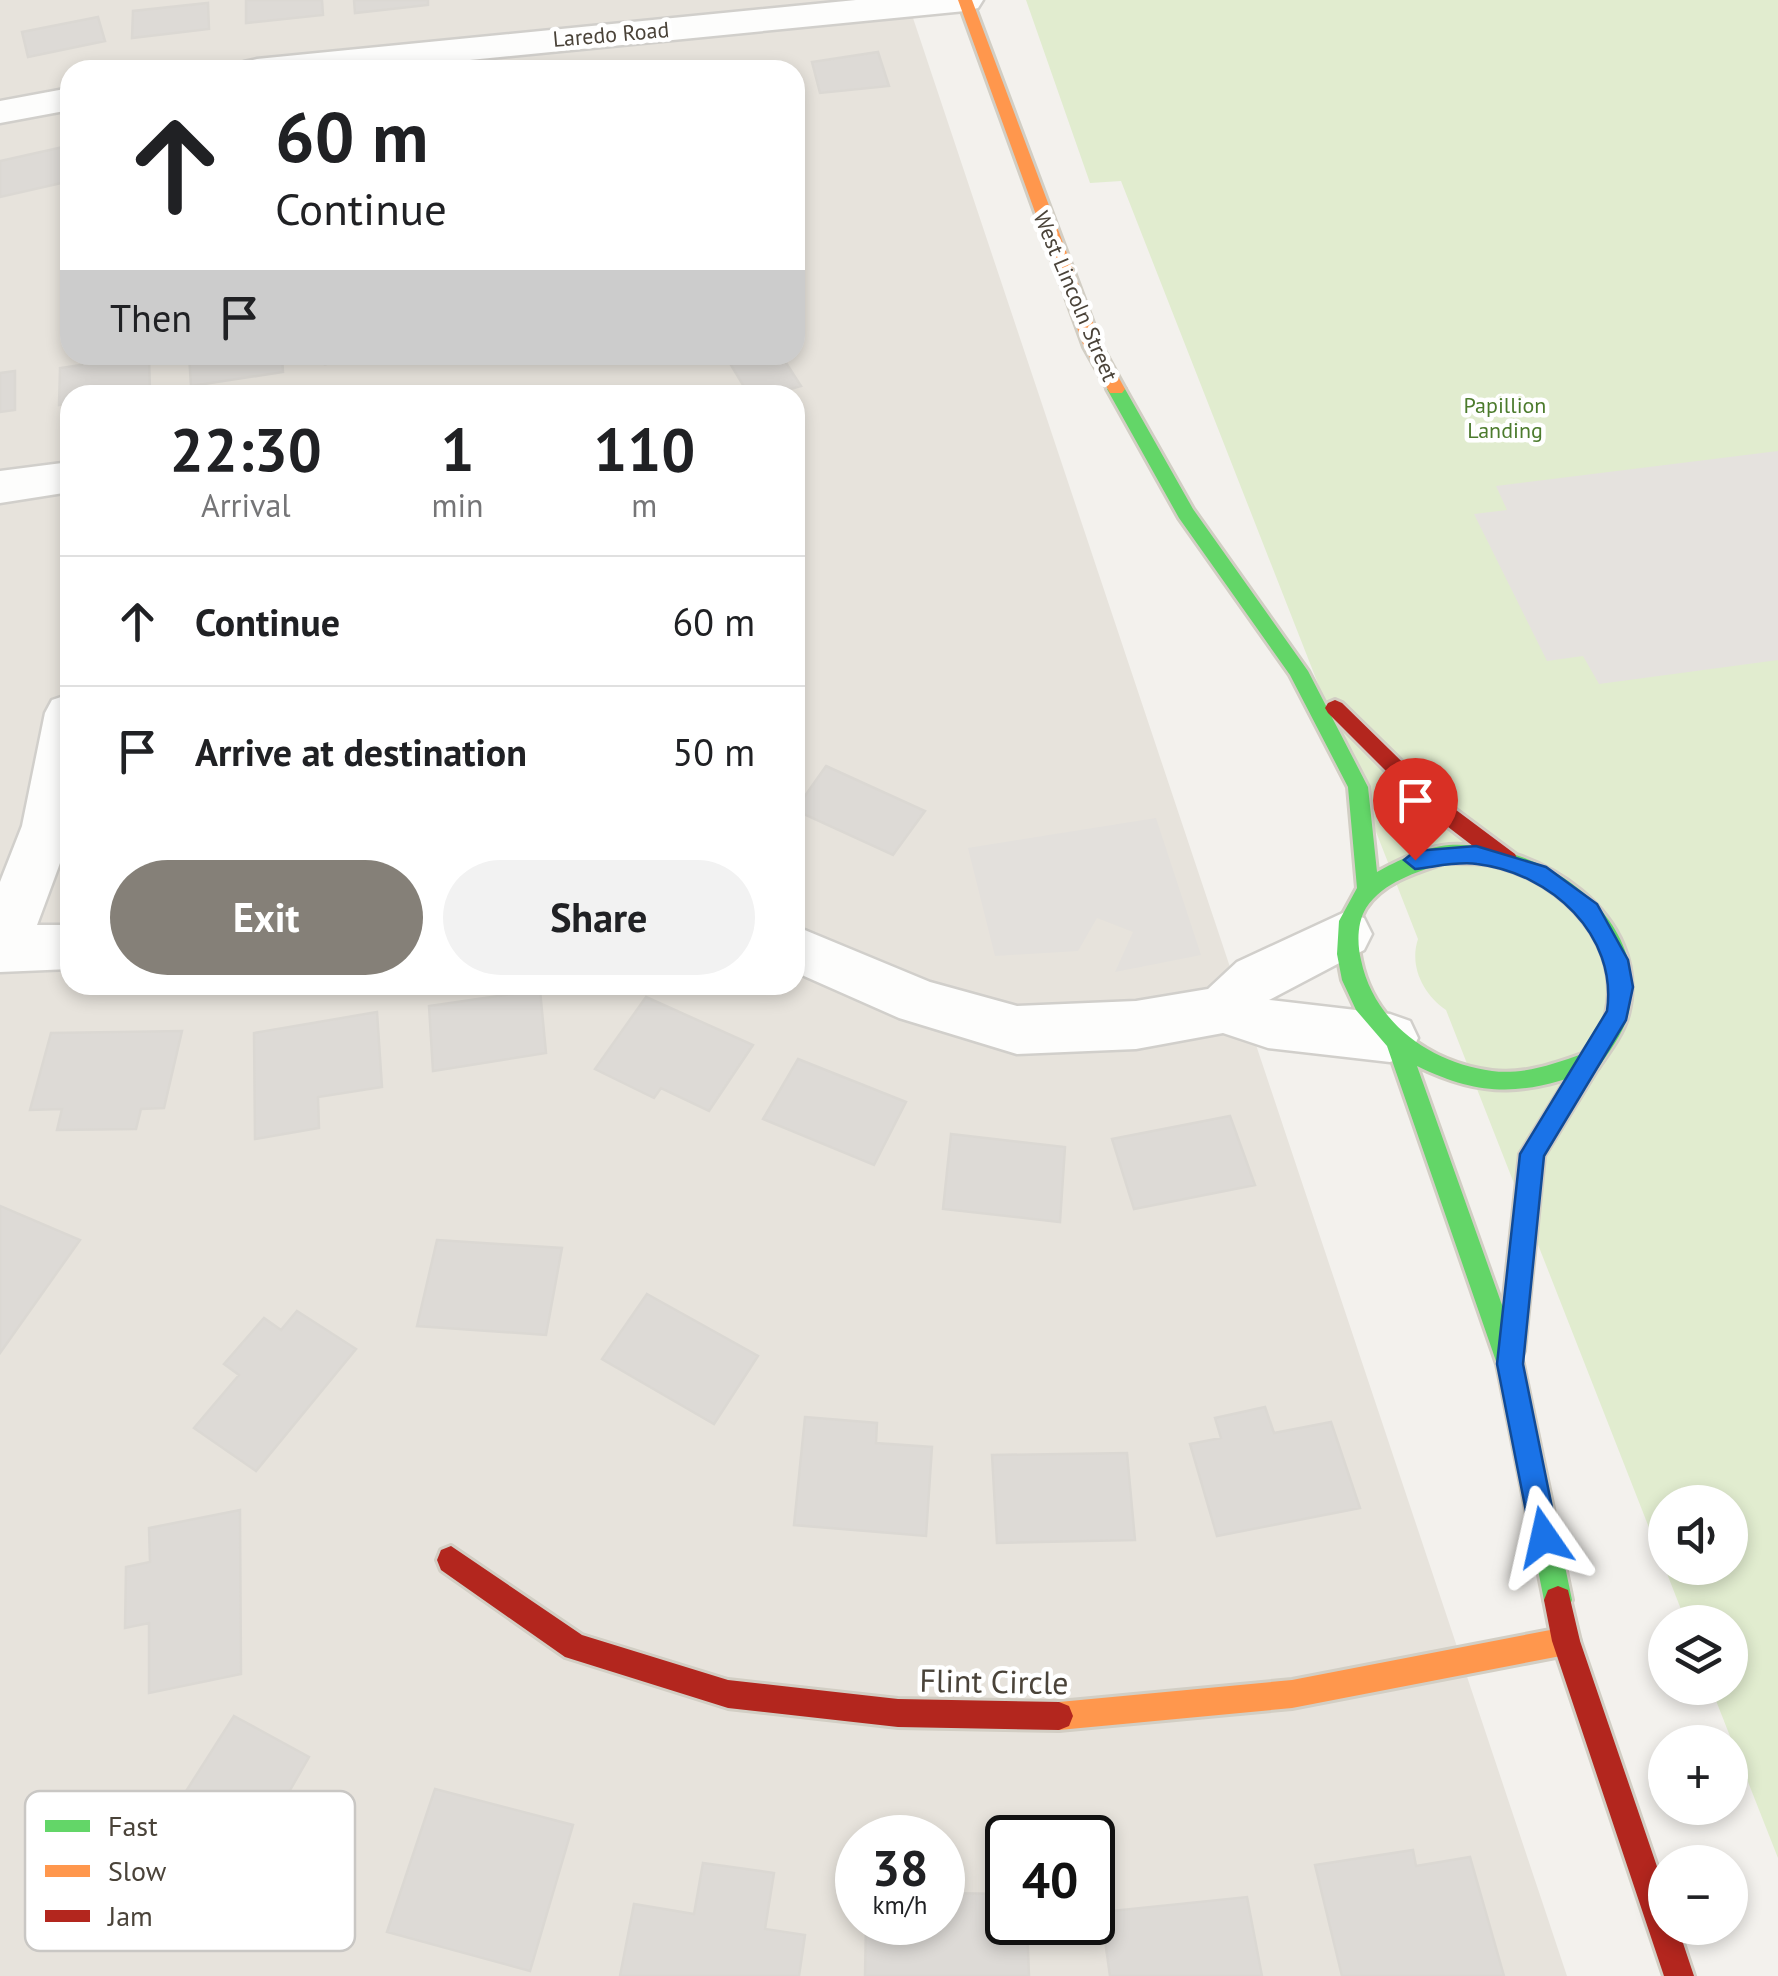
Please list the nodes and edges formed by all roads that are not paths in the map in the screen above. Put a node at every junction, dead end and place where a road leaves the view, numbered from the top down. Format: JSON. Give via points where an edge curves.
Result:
{"nodes":[{"id":1,"x":965,"y":0,"type":"edge"},
{"id":2,"x":358,"y":60,"type":"edge"},
{"id":3,"x":60,"y":101,"type":"edge"},
{"id":4,"x":0,"y":112,"type":"edge"},
{"id":5,"x":60,"y":478,"type":"edge"},
{"id":6,"x":0,"y":487,"type":"edge"},
{"id":7,"x":1298,"y":671,"type":"junction"},
{"id":8,"x":60,"y":764,"type":"edge"},
{"id":9,"x":1508,"y":861,"type":"junction"},
{"id":10,"x":1356,"y":911,"type":"junction"},
{"id":11,"x":60,"y":947,"type":"edge"},
{"id":12,"x":0,"y":949,"type":"edge"},
{"id":13,"x":805,"y":952,"type":"edge"},
{"id":14,"x":1223,"y":1010,"type":"junction"},
{"id":15,"x":1394,"y":1041,"type":"junction"},
{"id":16,"x":1590,"y":1062,"type":"junction"},
{"id":17,"x":1510,"y":1364,"type":"junction"},
{"id":18,"x":451,"y":1560,"type":"dead end"},
{"id":19,"x":1566,"y":1641,"type":"junction"},
{"id":20,"x":1679,"y":1976,"type":"edge"}],
"edges":[{"from":1,"to":2,"type":"street","name":"Laredo Road"},
{"from":1,"to":7,"type":"street","name":"West Lincoln Street","via":[[1093,347],[1186,512]]},
{"from":3,"to":4,"type":"street"},
{"from":5,"to":6,"type":"street"},
{"from":7,"to":9,"type":"street","name":"West Lincoln Street","via":[[1429,801]]},
{"from":7,"to":10,"type":"street","name":"West Lincoln Street","via":[[1358,787]]},
{"from":8,"to":12,"type":"street","via":[[48,826]]},
{"from":9,"to":10,"type":"street","via":[[1444,854],[1388,871]]},
{"from":9,"to":16,"type":"street","via":[[1566,890],[1589,910],[1612,948],[1622,987],[1618,1013]]},
{"from":10,"to":14,"type":"street","via":[[1256,978]]},
{"from":10,"to":15,"type":"street","via":[[1344,960],[1352,988]]},
{"from":11,"to":12,"type":"street"},
{"from":13,"to":14,"type":"street","via":[[918,1002],[1017,1030],[1136,1024]]},
{"from":14,"to":15,"type":"street","via":[[1268,1024]]},
{"from":15,"to":16,"type":"street","via":[[1456,1074],[1491,1081],[1526,1081]]},
{"from":15,"to":17,"type":"street"},
{"from":16,"to":17,"type":"street","via":[[1532,1154]]},
{"from":17,"to":19,"type":"street"},
{"from":18,"to":19,"type":"street","name":"Flint Circle","via":[[574,1647],[728,1694],[898,1713],[1091,1716],[1292,1694]]},
{"from":19,"to":20,"type":"street"}]}
